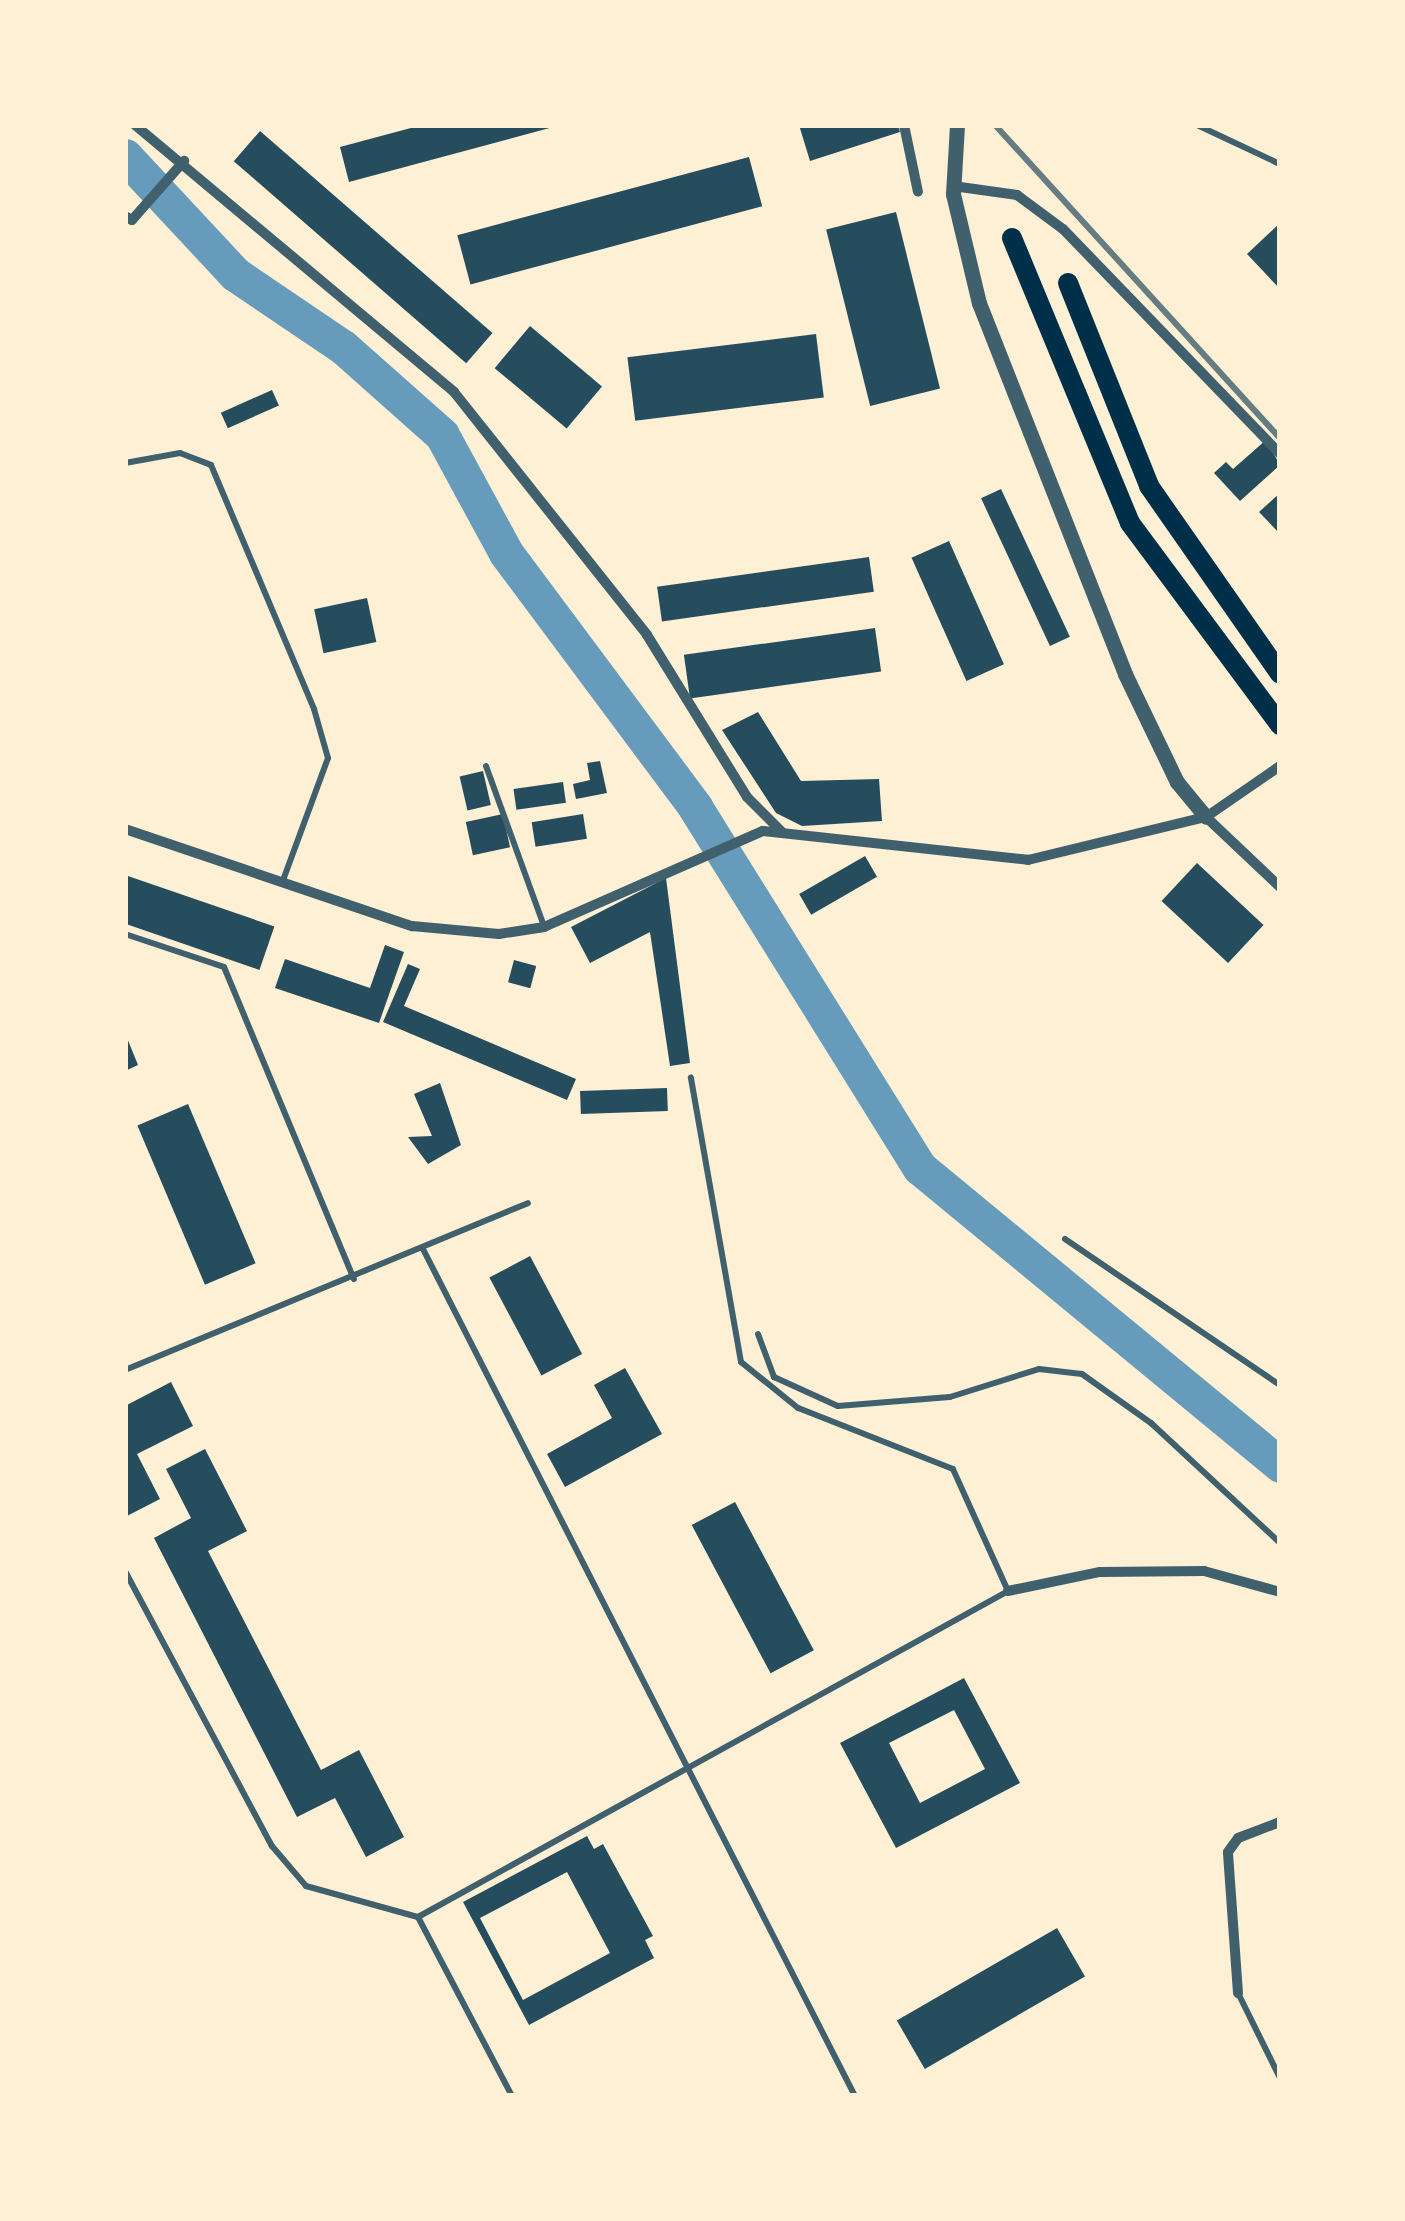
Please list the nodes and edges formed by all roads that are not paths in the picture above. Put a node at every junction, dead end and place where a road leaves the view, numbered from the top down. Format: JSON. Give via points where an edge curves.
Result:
{"nodes":[{"id":1,"x":135,"y":125,"type":"edge"},
{"id":2,"x":904,"y":125,"type":"edge"},
{"id":3,"x":957,"y":125,"type":"edge"},
{"id":4,"x":1197,"y":125,"type":"edge"},
{"id":5,"x":184,"y":161,"type":"junction"},
{"id":6,"x":1280,"y":164,"type":"edge"},
{"id":7,"x":953,"y":186,"type":"junction"},
{"id":8,"x":918,"y":192,"type":"dead end"},
{"id":9,"x":125,"y":216,"type":"edge"},
{"id":10,"x":1012,"y":238,"type":"dead end"},
{"id":11,"x":1068,"y":283,"type":"dead end"},
{"id":12,"x":1280,"y":454,"type":"edge"},
{"id":13,"x":125,"y":463,"type":"edge"},
{"id":14,"x":1280,"y":674,"type":"edge"},
{"id":15,"x":1280,"y":725,"type":"edge"},
{"id":16,"x":486,"y":766,"type":"dead end"},
{"id":17,"x":1280,"y":766,"type":"edge"},
{"id":18,"x":1206,"y":817,"type":"junction"},
{"id":19,"x":125,"y":829,"type":"edge"},
{"id":20,"x":782,"y":831,"type":"junction"},
{"id":21,"x":283,"y":880,"type":"junction"},
{"id":22,"x":1280,"y":887,"type":"edge"},
{"id":23,"x":544,"y":928,"type":"junction"},
{"id":24,"x":125,"y":934,"type":"edge"},
{"id":25,"x":691,"y":1077,"type":"dead end"},
{"id":26,"x":528,"y":1203,"type":"dead end"},
{"id":27,"x":1066,"y":1239,"type":"dead end"},
{"id":28,"x":423,"y":1250,"type":"junction"},
{"id":29,"x":354,"y":1279,"type":"junction"},
{"id":30,"x":758,"y":1334,"type":"dead end"},
{"id":31,"x":125,"y":1370,"type":"edge"},
{"id":32,"x":1280,"y":1385,"type":"edge"},
{"id":33,"x":1280,"y":1543,"type":"edge"},
{"id":34,"x":125,"y":1572,"type":"edge"},
{"id":35,"x":1008,"y":1591,"type":"junction"},
{"id":36,"x":1280,"y":1592,"type":"edge"},
{"id":37,"x":692,"y":1771,"type":"junction"},
{"id":38,"x":1280,"y":1822,"type":"edge"},
{"id":39,"x":418,"y":1917,"type":"junction"},
{"id":40,"x":1238,"y":1993,"type":"joint"},
{"id":41,"x":1280,"y":2078,"type":"edge"},
{"id":42,"x":512,"y":2096,"type":"edge"},
{"id":43,"x":855,"y":2096,"type":"edge"}],
"edges":[{"from":1,"to":5,"type":"street"},
{"from":2,"to":8,"type":"street"},
{"from":3,"to":7,"type":"street"},
{"from":4,"to":6,"type":"lane"},
{"from":5,"to":9,"type":"street","via":[[141,210]]},
{"from":5,"to":20,"type":"street","via":[[454,392],[647,635],[747,797]]},
{"from":7,"to":12,"type":"street","via":[[1016,194],[1062,229]]},
{"from":7,"to":18,"type":"street","via":[[979,303],[1125,674],[1177,782]]},
{"from":10,"to":15,"type":"highway","via":[[1130,523]]},
{"from":11,"to":14,"type":"highway","via":[[1149,486]]},
{"from":13,"to":21,"type":"lane","via":[[180,453],[211,465],[314,708],[328,758]]},
{"from":16,"to":23,"type":"lane"},
{"from":17,"to":18,"type":"street"},
{"from":18,"to":20,"type":"street","via":[[1028,860]]},
{"from":18,"to":22,"type":"street"},
{"from":19,"to":21,"type":"street"},
{"from":20,"to":23,"type":"street","via":[[763,830],[706,849]]},
{"from":21,"to":23,"type":"street","via":[[412,926]]},
{"from":24,"to":29,"type":"lane","via":[[224,967]]},
{"from":25,"to":35,"type":"lane","via":[[742,1362],[798,1408],[953,1469]]},
{"from":26,"to":28,"type":"lane"},
{"from":27,"to":32,"type":"lane"},
{"from":28,"to":29,"type":"lane"},
{"from":28,"to":37,"type":"lane"},
{"from":29,"to":31,"type":"lane"},
{"from":30,"to":33,"type":"lane","via":[[774,1377],[838,1406],[950,1397],[1039,1369],[1082,1374],[1151,1423]]},
{"from":34,"to":39,"type":"lane","via":[[284,1859],[306,1886]]},
{"from":35,"to":36,"type":"street","via":[[1100,1572],[1204,1571]]},
{"from":35,"to":37,"type":"lane"},
{"from":37,"to":39,"type":"lane"},
{"from":37,"to":43,"type":"lane"},
{"from":38,"to":40,"type":"street","via":[[1238,1838],[1228,1852]]},
{"from":39,"to":42,"type":"lane"},
{"from":40,"to":41,"type":"lane"}]}
